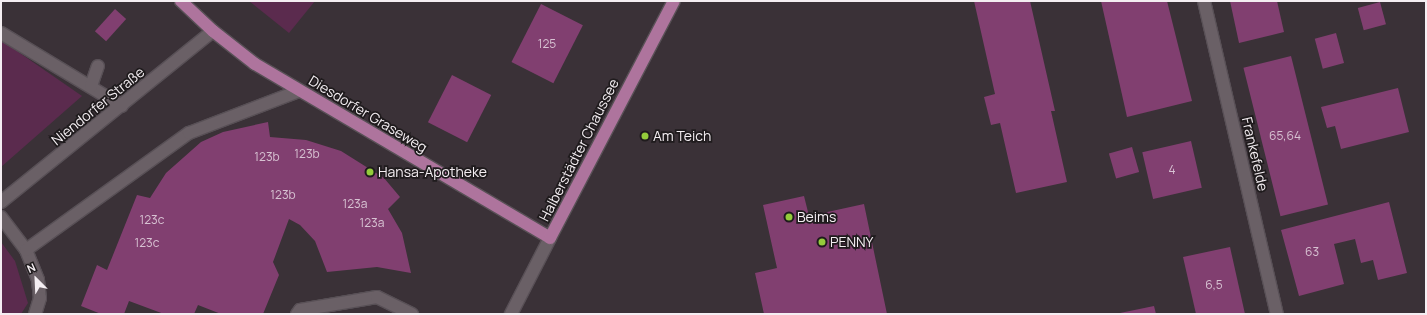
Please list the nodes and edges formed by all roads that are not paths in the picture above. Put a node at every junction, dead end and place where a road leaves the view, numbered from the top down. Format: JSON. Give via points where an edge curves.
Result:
{"nodes":[{"id":1,"x":181,"y":1,"type":"edge"},
{"id":2,"x":674,"y":1,"type":"edge"},
{"id":3,"x":1204,"y":1,"type":"edge"},
{"id":4,"x":213,"y":31,"type":"junction"},
{"id":5,"x":1,"y":33,"type":"edge"},
{"id":6,"x":98,"y":66,"type":"dead end"},
{"id":7,"x":91,"y":86,"type":"junction"},
{"id":8,"x":299,"y":91,"type":"junction"},
{"id":9,"x":122,"y":106,"type":"junction"},
{"id":10,"x":1,"y":202,"type":"edge"},
{"id":11,"x":1,"y":217,"type":"edge"},
{"id":12,"x":550,"y":238,"type":"junction"},
{"id":13,"x":26,"y":250,"type":"junction"},
{"id":14,"x":35,"y":314,"type":"edge"},
{"id":15,"x":297,"y":314,"type":"edge"},
{"id":16,"x":412,"y":314,"type":"edge"},
{"id":17,"x":511,"y":314,"type":"edge"},
{"id":18,"x":1276,"y":314,"type":"edge"}],
"edges":[{"from":1,"to":4,"type":"main road","name":"Diesdorfer Graseweg"},
{"from":2,"to":12,"type":"main road","name":"Halberstädter Chaussee"},
{"from":3,"to":18,"type":"street","name":"Frankefelde"},
{"from":4,"to":8,"type":"main road","name":"Diesdorfer Graseweg","via":[[255,64]]},
{"from":4,"to":9,"type":"street","name":"Niendorfer Straße"},
{"from":5,"to":7,"type":"street"},
{"from":6,"to":7,"type":"street"},
{"from":7,"to":9,"type":"street"},
{"from":8,"to":12,"type":"main road","name":"Diesdorfer Graseweg"},
{"from":8,"to":13,"type":"street","via":[[189,133]]},
{"from":9,"to":10,"type":"street","name":"Niendorfer Straße"},
{"from":11,"to":13,"type":"street"},
{"from":12,"to":17,"type":"street","name":"Halberstädter Chaussee"},
{"from":13,"to":14,"type":"street","via":[[38,280],[40,298]]},
{"from":15,"to":16,"type":"street","via":[[300,310],[377,297]]}]}
